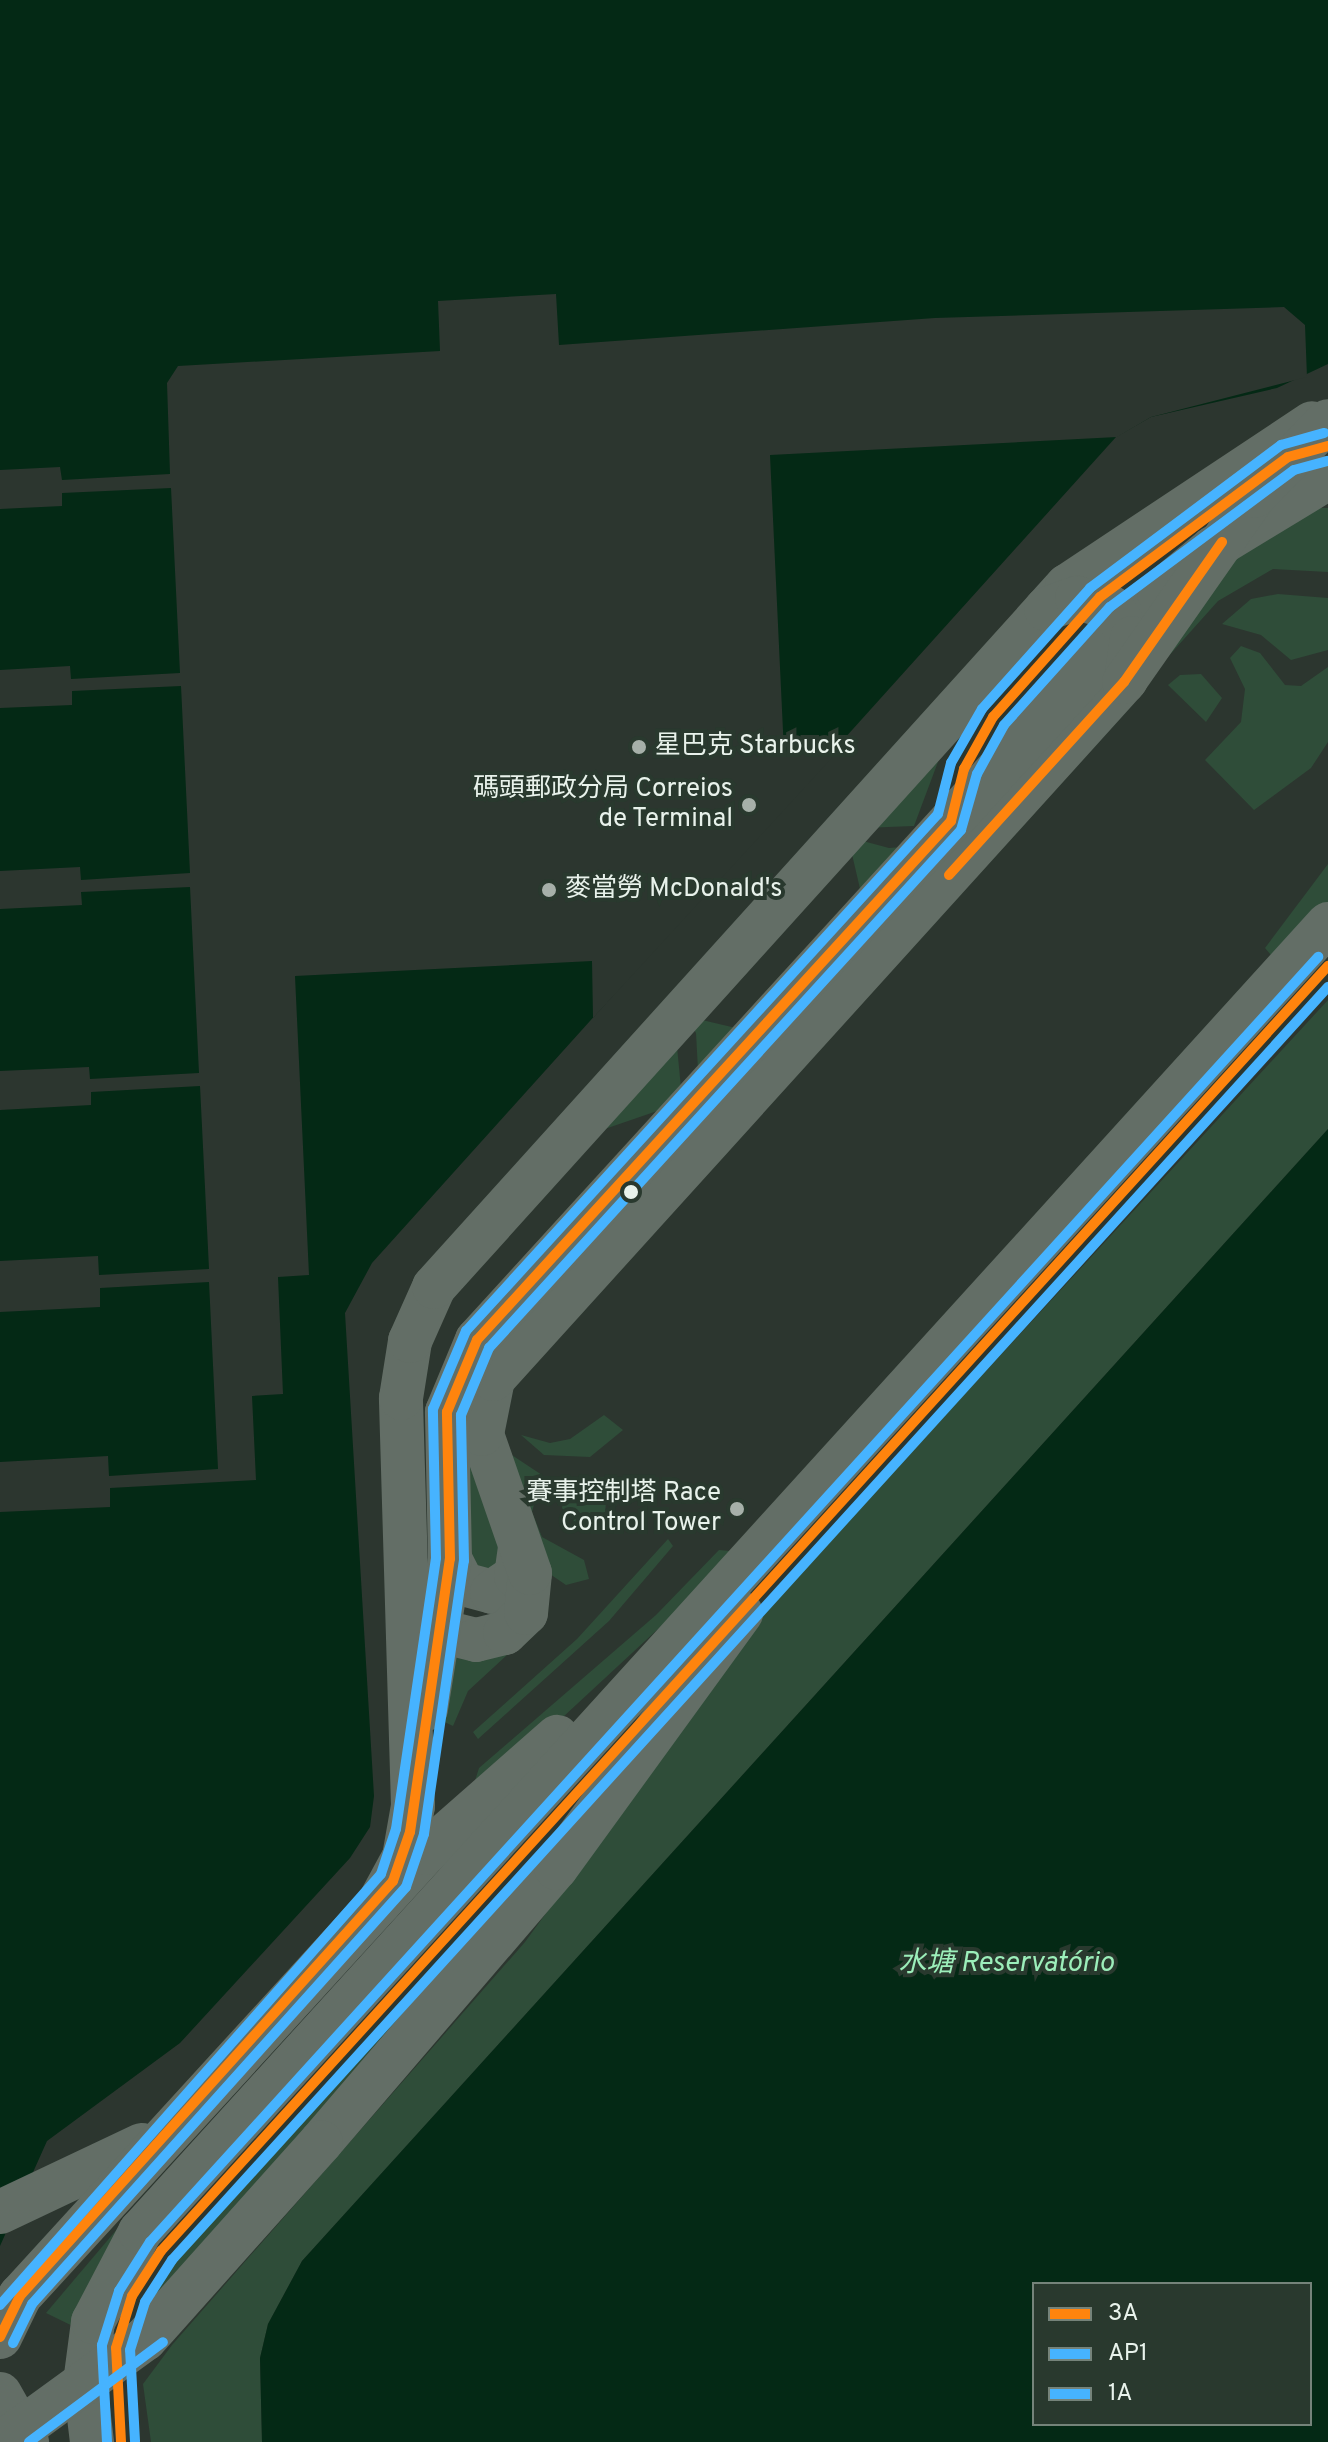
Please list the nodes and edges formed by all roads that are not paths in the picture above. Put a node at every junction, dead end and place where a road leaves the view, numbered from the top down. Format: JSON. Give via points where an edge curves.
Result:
{"nodes":[{"id":1,"x":1328,"y":412,"type":"edge"},
{"id":2,"x":1328,"y":421,"type":"edge"},
{"id":3,"x":1328,"y":478,"type":"edge"},
{"id":4,"x":1046,"y":609,"type":"junction"},
{"id":5,"x":1124,"y":682,"type":"junction"},
{"id":6,"x":1328,"y":924,"type":"edge"},
{"id":7,"x":1328,"y":966,"type":"edge"},
{"id":8,"x":520,"y":1548,"type":"junction"},
{"id":9,"x":450,"y":1559,"type":"junction"},
{"id":10,"x":408,"y":1569,"type":"junction"},
{"id":11,"x":730,"y":1603,"type":"junction"},
{"id":12,"x":440,"y":1628,"type":"junction"},
{"id":13,"x":412,"y":1787,"type":"junction"},
{"id":14,"x":379,"y":1903,"type":"junction"},
{"id":15,"x":183,"y":2117,"type":"junction"},
{"id":16,"x":0,"y":2212,"type":"edge"},
{"id":17,"x":0,"y":2337,"type":"edge"},
{"id":18,"x":0,"y":2394,"type":"edge"},
{"id":19,"x":3,"y":2442,"type":"edge"},
{"id":20,"x":27,"y":2442,"type":"edge"},
{"id":21,"x":92,"y":2442,"type":"edge"},
{"id":22,"x":121,"y":2442,"type":"edge"}],
"edges":[{"from":1,"to":4,"type":"main road","via":[[1067,586]]},
{"from":2,"to":5,"type":"main road","bridge":true,"via":[[1254,496]]},
{"from":3,"to":9,"type":"main road","via":[[1213,548],[1159,593],[477,1340],[447,1412]]},
{"from":4,"to":5,"type":"main road","bridge":true,"via":[[1077,598],[1112,608],[1132,638]]},
{"from":4,"to":10,"type":"main road","via":[[457,1255],[410,1341],[402,1439]]},
{"from":5,"to":8,"type":"main road","via":[[493,1379],[482,1434]]},
{"from":6,"to":11,"type":"main road"},
{"from":7,"to":11,"type":"main road"},
{"from":8,"to":9,"type":"main road","via":[[516,1576],[492,1592],[463,1584]]},
{"from":8,"to":12,"type":"main road","via":[[531,1593],[520,1621],[476,1640]]},
{"from":9,"to":12,"type":"main road"},
{"from":10,"to":12,"type":"main road"},
{"from":10,"to":13,"type":"main road"},
{"from":11,"to":14,"type":"main road","via":[[425,1853]]},
{"from":11,"to":19,"type":"main road","bridge":true,"via":[[556,1868],[321,2142],[154,2331],[91,2385]]},
{"from":11,"to":21,"type":"main road","via":[[128,2248],[89,2342]]},
{"from":11,"to":22,"type":"main road","via":[[150,2265],[116,2348]]},
{"from":12,"to":13,"type":"main road"},
{"from":13,"to":14,"type":"main road","via":[[404,1857]]},
{"from":14,"to":15,"type":"main road"},
{"from":15,"to":16,"type":"main road","via":[[104,2168]]},
{"from":15,"to":17,"type":"main road","via":[[20,2296]]},
{"from":18,"to":20,"type":"main road"}]}
